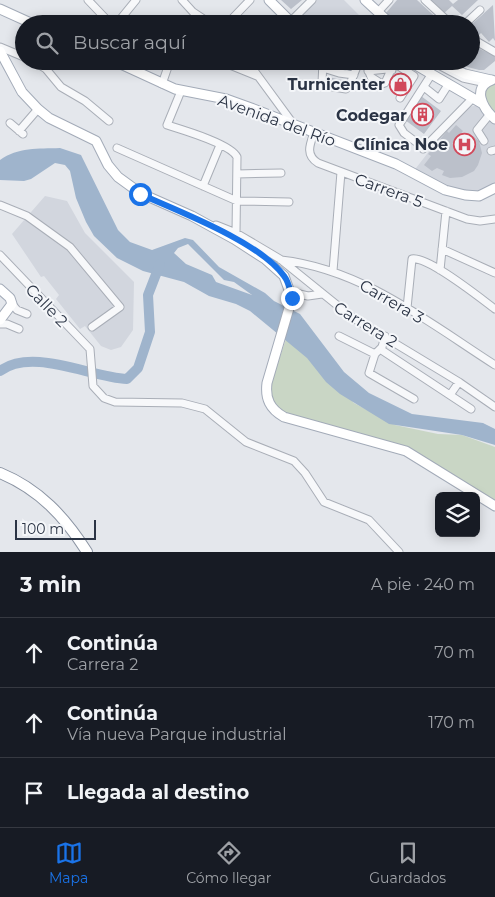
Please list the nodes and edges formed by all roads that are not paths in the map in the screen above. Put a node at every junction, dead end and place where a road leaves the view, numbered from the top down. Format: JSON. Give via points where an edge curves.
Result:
{"nodes":[{"id":1,"x":88,"y":0,"type":"edge"},
{"id":2,"x":182,"y":0,"type":"edge"},
{"id":3,"x":250,"y":0,"type":"edge"},
{"id":4,"x":269,"y":0,"type":"edge"},
{"id":5,"x":275,"y":0,"type":"edge"},
{"id":6,"x":312,"y":0,"type":"edge"},
{"id":7,"x":359,"y":0,"type":"edge"},
{"id":8,"x":365,"y":0,"type":"edge"},
{"id":9,"x":389,"y":0,"type":"edge"},
{"id":10,"x":425,"y":0,"type":"edge"},
{"id":11,"x":133,"y":1,"type":"edge"},
{"id":12,"x":1,"y":7,"type":"edge"},
{"id":13,"x":480,"y":10,"type":"dead end"},
{"id":14,"x":16,"y":15,"type":"edge"},
{"id":15,"x":102,"y":15,"type":"edge"},
{"id":16,"x":125,"y":15,"type":"edge"},
{"id":17,"x":198,"y":15,"type":"edge"},
{"id":18,"x":236,"y":15,"type":"edge"},
{"id":19,"x":285,"y":15,"type":"edge"},
{"id":20,"x":287,"y":15,"type":"edge"},
{"id":21,"x":298,"y":15,"type":"edge"},
{"id":22,"x":376,"y":15,"type":"edge"},
{"id":23,"x":377,"y":15,"type":"edge"},
{"id":24,"x":382,"y":15,"type":"edge"},
{"id":25,"x":441,"y":15,"type":"edge"},
{"id":26,"x":475,"y":15,"type":"edge"},
{"id":27,"x":480,"y":43,"type":"edge"},
{"id":28,"x":0,"y":47,"type":"edge"},
{"id":29,"x":0,"y":51,"type":"edge"},
{"id":30,"x":495,"y":52,"type":"edge"},
{"id":31,"x":15,"y":53,"type":"edge"},
{"id":32,"x":47,"y":70,"type":"edge"},
{"id":33,"x":167,"y":70,"type":"edge"},
{"id":34,"x":242,"y":70,"type":"edge"},
{"id":35,"x":253,"y":70,"type":"edge"},
{"id":36,"x":323,"y":70,"type":"edge"},
{"id":37,"x":333,"y":70,"type":"edge"},
{"id":38,"x":359,"y":70,"type":"edge"},
{"id":39,"x":368,"y":70,"type":"edge"},
{"id":40,"x":392,"y":70,"type":"edge"},
{"id":41,"x":403,"y":70,"type":"edge"},
{"id":42,"x":422,"y":70,"type":"edge"},
{"id":43,"x":431,"y":70,"type":"edge"},
{"id":44,"x":448,"y":70,"type":"edge"},
{"id":45,"x":456,"y":70,"type":"edge"},
{"id":46,"x":135,"y":71,"type":"edge"},
{"id":47,"x":354,"y":75,"type":"junction"},
{"id":48,"x":257,"y":76,"type":"junction"},
{"id":49,"x":431,"y":76,"type":"junction"},
{"id":50,"x":492,"y":80,"type":"edge"},
{"id":51,"x":162,"y":84,"type":"junction"},
{"id":52,"x":448,"y":85,"type":"junction"},
{"id":53,"x":424,"y":87,"type":"junction"},
{"id":54,"x":180,"y":90,"type":"junction"},
{"id":55,"x":400,"y":98,"type":"dead end"},
{"id":56,"x":479,"y":101,"type":"junction"},
{"id":57,"x":38,"y":109,"type":"junction"},
{"id":58,"x":492,"y":117,"type":"edge"},
{"id":59,"x":109,"y":121,"type":"dead end"},
{"id":60,"x":10,"y":123,"type":"dead end"},
{"id":61,"x":294,"y":125,"type":"junction"},
{"id":62,"x":314,"y":133,"type":"junction"},
{"id":63,"x":484,"y":141,"type":"dead end"},
{"id":64,"x":416,"y":142,"type":"dead end"},
{"id":65,"x":220,"y":145,"type":"junction"},
{"id":66,"x":117,"y":148,"type":"dead end"},
{"id":67,"x":423,"y":150,"type":"dead end"},
{"id":68,"x":341,"y":172,"type":"junction"},
{"id":69,"x":281,"y":173,"type":"dead end"},
{"id":70,"x":237,"y":174,"type":"junction"},
{"id":71,"x":203,"y":186,"type":"junction"},
{"id":72,"x":495,"y":188,"type":"edge"},
{"id":73,"x":237,"y":201,"type":"junction"},
{"id":74,"x":289,"y":202,"type":"dead end"},
{"id":75,"x":0,"y":205,"type":"edge"},
{"id":76,"x":446,"y":210,"type":"junction"},
{"id":77,"x":192,"y":216,"type":"junction"},
{"id":78,"x":495,"y":218,"type":"edge"},
{"id":79,"x":236,"y":233,"type":"junction"},
{"id":80,"x":442,"y":248,"type":"junction"},
{"id":81,"x":0,"y":255,"type":"edge"},
{"id":82,"x":280,"y":260,"type":"junction"},
{"id":83,"x":440,"y":270,"type":"junction"},
{"id":84,"x":333,"y":271,"type":"junction"},
{"id":85,"x":495,"y":272,"type":"edge"},
{"id":86,"x":0,"y":289,"type":"edge"},
{"id":87,"x":322,"y":294,"type":"junction"},
{"id":88,"x":291,"y":295,"type":"junction"},
{"id":89,"x":12,"y":304,"type":"junction"},
{"id":90,"x":407,"y":308,"type":"junction"},
{"id":91,"x":495,"y":309,"type":"edge"},
{"id":92,"x":27,"y":314,"type":"dead end"},
{"id":93,"x":0,"y":322,"type":"edge"},
{"id":94,"x":92,"y":327,"type":"dead end"},
{"id":95,"x":19,"y":329,"type":"dead end"},
{"id":96,"x":339,"y":336,"type":"dead end"},
{"id":97,"x":386,"y":336,"type":"junction"},
{"id":98,"x":377,"y":352,"type":"junction"},
{"id":99,"x":495,"y":365,"type":"edge"},
{"id":100,"x":459,"y":382,"type":"junction"},
{"id":101,"x":450,"y":395,"type":"junction"},
{"id":102,"x":414,"y":399,"type":"dead end"},
{"id":103,"x":495,"y":407,"type":"edge"},
{"id":104,"x":471,"y":409,"type":"dead end"},
{"id":105,"x":5,"y":475,"type":"edge"},
{"id":106,"x":495,"y":506,"type":"edge"},
{"id":107,"x":87,"y":552,"type":"edge"},
{"id":108,"x":400,"y":552,"type":"edge"}],
"edges":[{"from":1,"to":15,"type":"street"},
{"from":2,"to":17,"type":"street"},
{"from":3,"to":18,"type":"street"},
{"from":4,"to":19,"type":"main road"},
{"from":5,"to":20,"type":"street"},
{"from":6,"to":21,"type":"street"},
{"from":7,"to":22,"type":"street"},
{"from":8,"to":23,"type":"main road"},
{"from":9,"to":24,"type":"street"},
{"from":10,"to":25,"type":"street"},
{"from":11,"to":16,"type":"street"},
{"from":12,"to":14,"type":"main road"},
{"from":13,"to":26,"type":"street"},
{"from":27,"to":30,"type":"street"},
{"from":28,"to":31,"type":"street"},
{"from":29,"to":57,"type":"main road","via":[[22,92]]},
{"from":32,"to":59,"type":"street","via":[[61,88],[85,101]]},
{"from":33,"to":51,"type":"street"},
{"from":34,"to":48,"type":"street"},
{"from":35,"to":48,"type":"street"},
{"from":36,"to":47,"type":"street","via":[[322,83],[327,86],[346,88]]},
{"from":37,"to":47,"type":"street"},
{"from":38,"to":47,"type":"street"},
{"from":39,"to":40,"type":"street","via":[[371,77],[382,84]]},
{"from":41,"to":55,"type":"street","via":[[414,76]]},
{"from":42,"to":49,"type":"main road"},
{"from":43,"to":56,"type":"street"},
{"from":44,"to":50,"type":"street","via":[[463,78]]},
{"from":45,"to":50,"type":"main road"},
{"from":46,"to":51,"type":"main road","name":"Avenida del Río"},
{"from":48,"to":61,"type":"street"},
{"from":49,"to":52,"type":"main road"},
{"from":49,"to":53,"type":"street"},
{"from":50,"to":56,"type":"main road","via":[[481,90]]},
{"from":51,"to":54,"type":"main road","name":"Avenida del Río"},
{"from":52,"to":53,"type":"street","via":[[440,99]]},
{"from":52,"to":56,"type":"main road"},
{"from":53,"to":64,"type":"street","via":[[399,125]]},
{"from":54,"to":61,"type":"main road","name":"Avenida del Río","via":[[235,102]]},
{"from":54,"to":65,"type":"street","via":[[168,125]]},
{"from":56,"to":58,"type":"main road"},
{"from":56,"to":67,"type":"street"},
{"from":57,"to":60,"type":"street","via":[[21,132]]},
{"from":57,"to":77,"type":"main road","name":"Carrera 2","via":[[49,118],[96,141],[108,165],[140,194]]},
{"from":58,"to":63,"type":"street","via":[[477,130]]},
{"from":61,"to":62,"type":"main road","name":"Avenida del Río"},
{"from":62,"to":68,"type":"street","name":"Carrera 5","via":[[309,147],[310,156]]},
{"from":62,"to":72,"type":"main road","name":"Avenida del Río","via":[[401,166],[433,185],[456,193],[479,196]]},
{"from":65,"to":70,"type":"street","via":[[235,153]]},
{"from":65,"to":71,"type":"street"},
{"from":66,"to":71,"type":"street"},
{"from":68,"to":76,"type":"street","name":"Carrera 5"},
{"from":68,"to":84,"type":"street"},
{"from":69,"to":70,"type":"street"},
{"from":70,"to":73,"type":"street"},
{"from":71,"to":73,"type":"street"},
{"from":73,"to":74,"type":"street"},
{"from":73,"to":79,"type":"street"},
{"from":75,"to":94,"type":"street","via":[[27,216],[70,247],[120,307]]},
{"from":76,"to":78,"type":"street","name":"Carrera 5","via":[[480,221]]},
{"from":76,"to":80,"type":"street"},
{"from":77,"to":79,"type":"street","name":"Carrera 2"},
{"from":77,"to":88,"type":"main road","via":[[265,259],[284,276]]},
{"from":79,"to":82,"type":"street","name":"Carrera 2"},
{"from":80,"to":83,"type":"street"},
{"from":80,"to":85,"type":"street"},
{"from":81,"to":108,"type":"street","name":"Calle 2","via":[[90,349],[93,386],[104,398],[115,402],[182,403],[205,409],[246,442],[294,461],[324,502],[369,520]]},
{"from":82,"to":84,"type":"street","name":"Carrera 3"},
{"from":82,"to":87,"type":"street","name":"Carrera 2"},
{"from":83,"to":90,"type":"street","via":[[418,258],[412,259]]},
{"from":83,"to":91,"type":"street"},
{"from":84,"to":90,"type":"street","name":"Carrera 3"},
{"from":86,"to":89,"type":"main road"},
{"from":87,"to":88,"type":"street"},
{"from":87,"to":97,"type":"street","name":"Carrera 2","via":[[353,318]]},
{"from":88,"to":106,"type":"main road","via":[[267,382],[269,403],[284,417],[406,450]]},
{"from":89,"to":92,"type":"street"},
{"from":89,"to":93,"type":"main road"},
{"from":90,"to":99,"type":"street","name":"Carrera 3"},
{"from":93,"to":95,"type":"street"},
{"from":96,"to":98,"type":"street"},
{"from":97,"to":98,"type":"street"},
{"from":97,"to":100,"type":"street","name":"Carrera 2"},
{"from":98,"to":101,"type":"street"},
{"from":98,"to":102,"type":"street","via":[[370,373]]},
{"from":100,"to":101,"type":"street"},
{"from":100,"to":103,"type":"street","name":"Carrera 2"},
{"from":101,"to":104,"type":"street"},
{"from":105,"to":107,"type":"highway","via":[[49,504]]}]}
